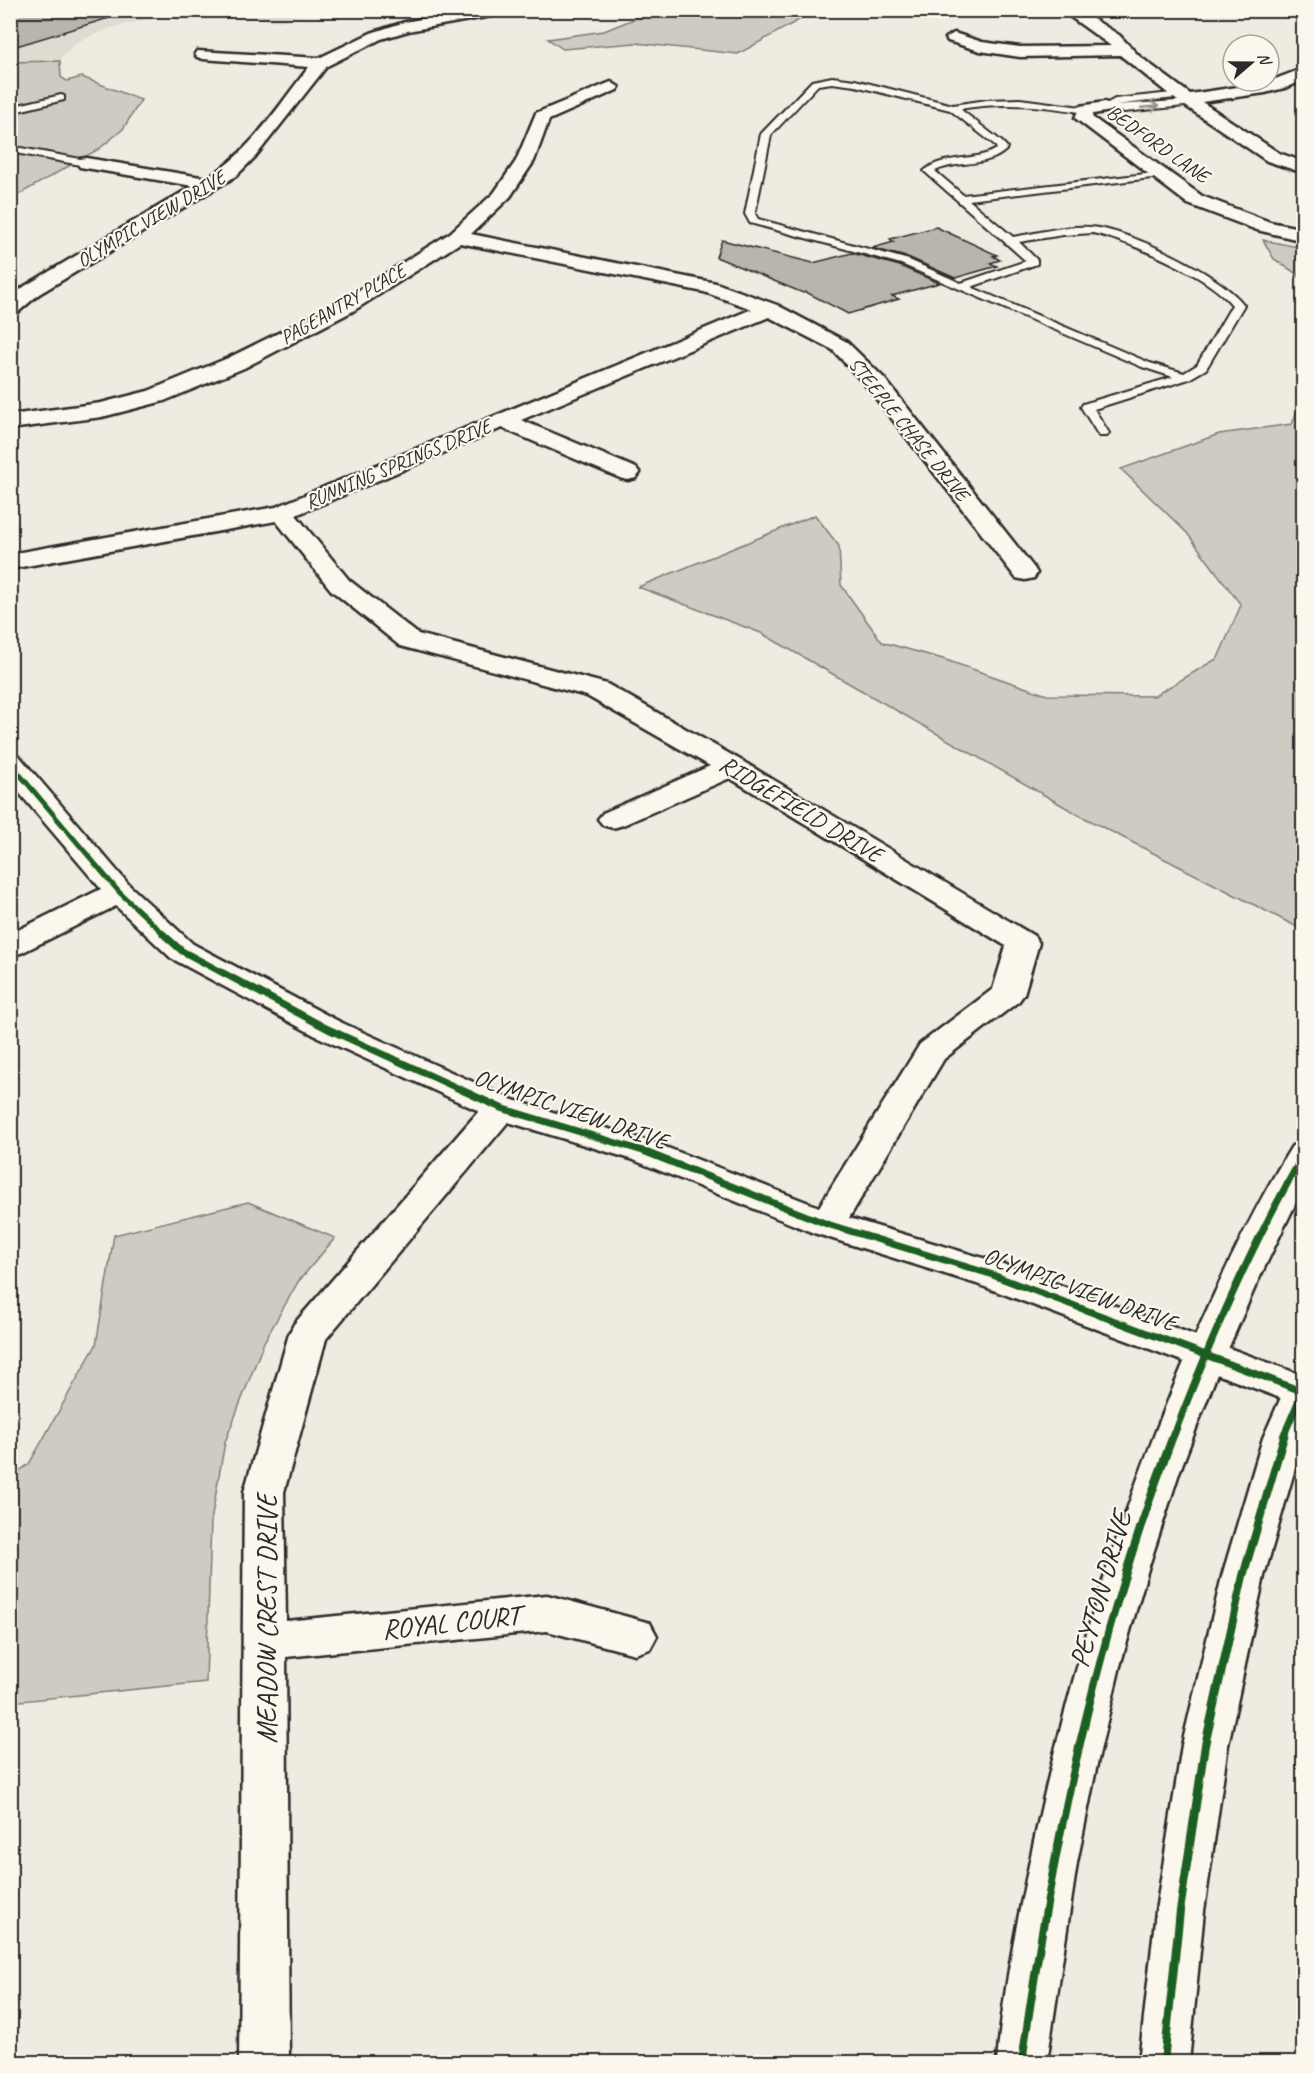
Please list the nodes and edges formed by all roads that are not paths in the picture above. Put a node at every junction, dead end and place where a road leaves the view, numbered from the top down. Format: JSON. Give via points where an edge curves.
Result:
{"nodes":[{"id":1,"x":497,"y":10,"type":"edge"},
{"id":2,"x":1068,"y":10,"type":"edge"},
{"id":3,"x":954,"y":38,"type":"dead end"},
{"id":4,"x":1126,"y":50,"type":"junction"},
{"id":5,"x":203,"y":54,"type":"dead end"},
{"id":6,"x":321,"y":63,"type":"junction"},
{"id":7,"x":1304,"y":73,"type":"edge"},
{"id":8,"x":611,"y":87,"type":"dead end"},
{"id":9,"x":61,"y":98,"type":"dead end"},
{"id":10,"x":1186,"y":99,"type":"junction"},
{"id":11,"x":1106,"y":107,"type":"joint"},
{"id":12,"x":953,"y":108,"type":"junction"},
{"id":13,"x":10,"y":110,"type":"edge"},
{"id":14,"x":1086,"y":110,"type":"junction"},
{"id":15,"x":10,"y":149,"type":"edge"},
{"id":16,"x":86,"y":163,"type":"joint"},
{"id":17,"x":1304,"y":168,"type":"edge"},
{"id":18,"x":1160,"y":174,"type":"junction"},
{"id":19,"x":212,"y":184,"type":"junction"},
{"id":20,"x":960,"y":198,"type":"junction"},
{"id":21,"x":1304,"y":235,"type":"edge"},
{"id":22,"x":457,"y":237,"type":"junction"},
{"id":23,"x":1011,"y":240,"type":"junction"},
{"id":24,"x":961,"y":287,"type":"junction"},
{"id":25,"x":10,"y":309,"type":"edge"},
{"id":26,"x":770,"y":309,"type":"junction"},
{"id":27,"x":1185,"y":377,"type":"junction"},
{"id":28,"x":502,"y":420,"type":"junction"},
{"id":29,"x":10,"y":422,"type":"edge"},
{"id":30,"x":1103,"y":434,"type":"dead end"},
{"id":31,"x":628,"y":473,"type":"dead end"},
{"id":32,"x":282,"y":513,"type":"junction"},
{"id":33,"x":10,"y":562,"type":"edge"},
{"id":34,"x":1025,"y":573,"type":"dead end"},
{"id":35,"x":10,"y":763,"type":"edge"},
{"id":36,"x":732,"y":767,"type":"junction"},
{"id":37,"x":612,"y":819,"type":"dead end"},
{"id":38,"x":119,"y":892,"type":"junction"},
{"id":39,"x":10,"y":946,"type":"edge"},
{"id":40,"x":501,"y":1108,"type":"junction"},
{"id":41,"x":1304,"y":1154,"type":"edge"},
{"id":42,"x":827,"y":1224,"type":"junction"},
{"id":43,"x":1204,"y":1354,"type":"junction"},
{"id":44,"x":1303,"y":1390,"type":"edge"},
{"id":45,"x":635,"y":1636,"type":"dead end"},
{"id":46,"x":266,"y":1641,"type":"junction"},
{"id":47,"x":264,"y":2062,"type":"edge"},
{"id":48,"x":1022,"y":2062,"type":"edge"},
{"id":49,"x":1164,"y":2062,"type":"edge"}],
"edges":[{"from":1,"to":6,"type":"street","name":"OLYMPIC VIEW DRIVE","via":[[405,27],[366,40]]},
{"from":2,"to":4,"type":"street"},
{"from":3,"to":4,"type":"street","via":[[1020,52]]},
{"from":4,"to":10,"type":"street"},
{"from":5,"to":6,"type":"street"},
{"from":6,"to":19,"type":"street","name":"OLYMPIC VIEW DRIVE","via":[[249,153]]},
{"from":7,"to":10,"type":"street","via":[[1265,88]]},
{"from":8,"to":22,"type":"street","name":"PAGEANTRY PLACE","via":[[542,117],[525,161],[501,197]]},
{"from":9,"to":13,"type":"lane"},
{"from":10,"to":11,"type":"lane","via":[[1115,102]]},
{"from":10,"to":17,"type":"street","via":[[1273,157]]},
{"from":11,"to":14,"type":"street","name":"BEDFORD LANE"},
{"from":12,"to":14,"type":"lane","via":[[1018,100]]},
{"from":12,"to":20,"type":"lane","via":[[1002,147],[998,153],[929,171]]},
{"from":12,"to":24,"type":"lane","via":[[855,83],[815,83],[766,134],[750,214],[760,224],[905,262]]},
{"from":14,"to":18,"type":"street","name":"BEDFORD LANE","via":[[1083,118],[1091,125]]},
{"from":15,"to":16,"type":"lane"},
{"from":16,"to":19,"type":"street"},
{"from":18,"to":20,"type":"lane"},
{"from":18,"to":21,"type":"street","name":"BEDFORD LANE","via":[[1195,200],[1264,226]]},
{"from":19,"to":25,"type":"street","name":"OLYMPIC VIEW DRIVE","via":[[32,290]]},
{"from":20,"to":23,"type":"lane"},
{"from":22,"to":26,"type":"street","name":"STEEPLE CHASE DRIVE","via":[[709,287]]},
{"from":22,"to":29,"type":"street","name":"PAGEANTRY PLACE","via":[[346,307],[226,368],[123,405]]},
{"from":23,"to":24,"type":"lane","via":[[1033,262]]},
{"from":23,"to":27,"type":"lane","via":[[1099,231],[1181,264],[1231,294],[1238,305],[1202,367]]},
{"from":24,"to":27,"type":"lane"},
{"from":26,"to":28,"type":"street","name":"RUNNING SPRINGS DRIVE"},
{"from":26,"to":34,"type":"street","name":"STEEPLE CHASE DRIVE","via":[[840,345],[876,383]]},
{"from":27,"to":30,"type":"lane","via":[[1087,407]]},
{"from":28,"to":31,"type":"street"},
{"from":28,"to":32,"type":"street","name":"RUNNING SPRINGS DRIVE"},
{"from":32,"to":33,"type":"street","name":"RUNNING SPRINGS DRIVE"},
{"from":32,"to":36,"type":"street","name":"RIDGEFIELD DRIVE","via":[[340,585],[409,640],[597,690]]},
{"from":35,"to":38,"type":"street","name":"OLYMPIC VIEW DRIVE"},
{"from":36,"to":37,"type":"street"},
{"from":36,"to":42,"type":"street","name":"RIDGEFIELD DRIVE","via":[[1023,943],[1008,994],[932,1052]]},
{"from":38,"to":39,"type":"street"},
{"from":38,"to":40,"type":"street","name":"OLYMPIC VIEW DRIVE","via":[[182,951],[328,1029]]},
{"from":40,"to":42,"type":"street","name":"OLYMPIC VIEW DRIVE","via":[[643,1151]]},
{"from":40,"to":46,"type":"street","name":"MEADOW CREST DRIVE","via":[[308,1334],[264,1492]]},
{"from":41,"to":43,"type":"street","name":"PEYTON DRIVE"},
{"from":42,"to":43,"type":"street","name":"OLYMPIC VIEW DRIVE","via":[[990,1274]]},
{"from":43,"to":44,"type":"street","name":"OLYMPIC VIEW DRIVE"},
{"from":43,"to":48,"type":"street","name":"PEYTON DRIVE","via":[[1148,1500],[1075,1756],[1052,1864]]},
{"from":44,"to":49,"type":"street","via":[[1283,1438],[1243,1576],[1205,1745],[1182,1899]]},
{"from":45,"to":46,"type":"street","name":"ROYAL COURT","via":[[548,1613]]},
{"from":46,"to":47,"type":"street","name":"MEADOW CREST DRIVE"}]}
